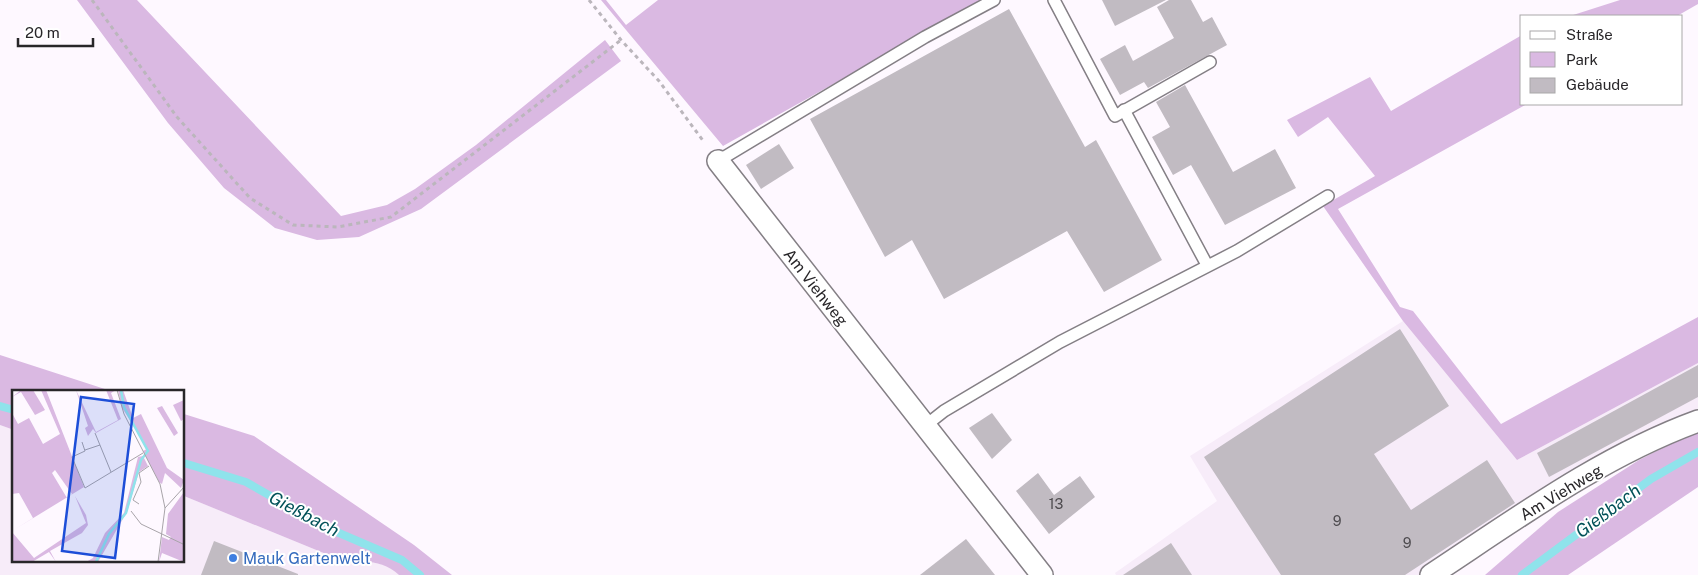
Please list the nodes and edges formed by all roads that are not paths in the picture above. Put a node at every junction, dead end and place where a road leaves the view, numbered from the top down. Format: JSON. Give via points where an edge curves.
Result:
{"nodes":[{"id":1,"x":994,"y":0,"type":"edge"},
{"id":2,"x":1054,"y":0,"type":"edge"},
{"id":3,"x":1210,"y":62,"type":"dead end"},
{"id":4,"x":1124,"y":110,"type":"junction"},
{"id":5,"x":718,"y":161,"type":"joint"},
{"id":6,"x":1328,"y":196,"type":"dead end"},
{"id":7,"x":1207,"y":265,"type":"junction"},
{"id":8,"x":1698,"y":421,"type":"edge"},
{"id":9,"x":925,"y":426,"type":"junction"},
{"id":10,"x":1042,"y":575,"type":"edge"},
{"id":11,"x":1431,"y":575,"type":"edge"}],
"edges":[{"from":1,"to":5,"type":"lane","via":[[917,42]]},
{"from":2,"to":4,"type":"lane","via":[[1115,116]]},
{"from":3,"to":4,"type":"lane"},
{"from":4,"to":7,"type":"lane"},
{"from":5,"to":9,"type":"street","name":"Am Viehweg"},
{"from":6,"to":7,"type":"lane","via":[[1238,251]]},
{"from":7,"to":9,"type":"lane","via":[[1060,342],[944,411]]},
{"from":8,"to":11,"type":"street","name":"Am Viehweg","via":[[1669,432],[1569,485]]},
{"from":9,"to":10,"type":"street","name":"Am Viehweg"}]}
